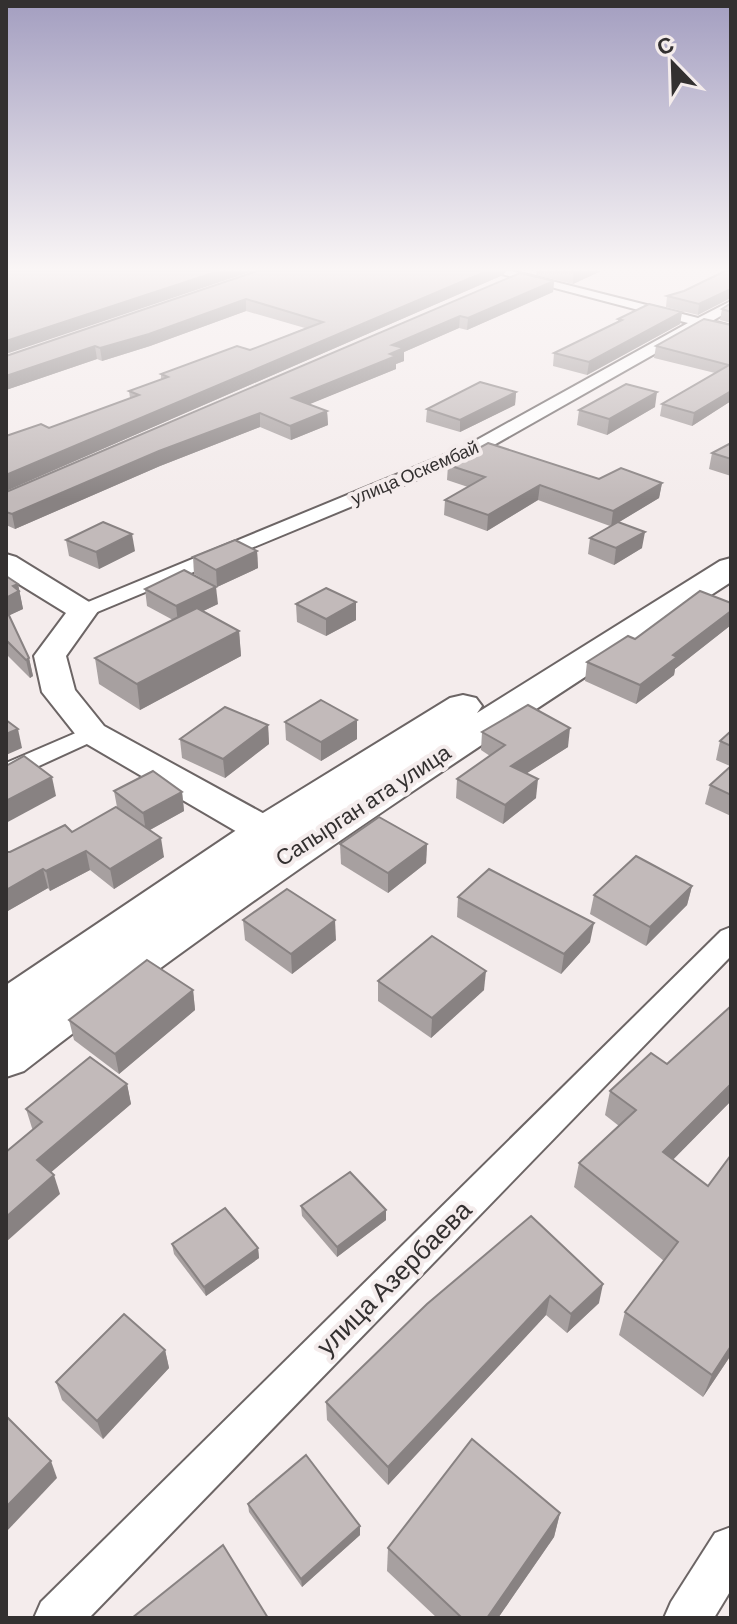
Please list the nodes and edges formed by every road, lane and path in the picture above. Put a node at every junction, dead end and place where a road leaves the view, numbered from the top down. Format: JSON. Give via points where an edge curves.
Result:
{"nodes":[{"id":1,"x":653,"y":347,"type":"edge"},
{"id":2,"x":731,"y":536,"type":"edge"},
{"id":3,"x":6,"y":563,"type":"edge"},
{"id":4,"x":731,"y":568,"type":"edge"},
{"id":5,"x":83,"y":611,"type":"junction"},
{"id":6,"x":92,"y":733,"type":"junction"},
{"id":7,"x":6,"y":773,"type":"edge"},
{"id":8,"x":265,"y":831,"type":"junction"},
{"id":9,"x":731,"y":938,"type":"edge"},
{"id":10,"x":6,"y":1011,"type":"edge"},
{"id":11,"x":6,"y":1056,"type":"edge"},
{"id":12,"x":731,"y":1549,"type":"edge"},
{"id":13,"x":57,"y":1618,"type":"edge"},
{"id":14,"x":687,"y":1618,"type":"edge"}],
"edges":[{"from":1,"to":5,"type":"street","name":"улица Оскембай","via":[[472,450]]},
{"from":2,"to":8,"type":"main road","name":"Сапырган ата улица"},
{"from":3,"to":5,"type":"street"},
{"from":4,"to":11,"type":"main road","name":"Сапырган ата улица","via":[[287,854],[84,995]]},
{"from":5,"to":6,"type":"street","via":[[50,656],[59,692]]},
{"from":6,"to":7,"type":"street"},
{"from":6,"to":8,"type":"street"},
{"from":8,"to":10,"type":"main road","name":"Сапырган ата улица"},
{"from":9,"to":13,"type":"street","name":"улица Азербаева"},
{"from":12,"to":14,"type":"street"}]}
